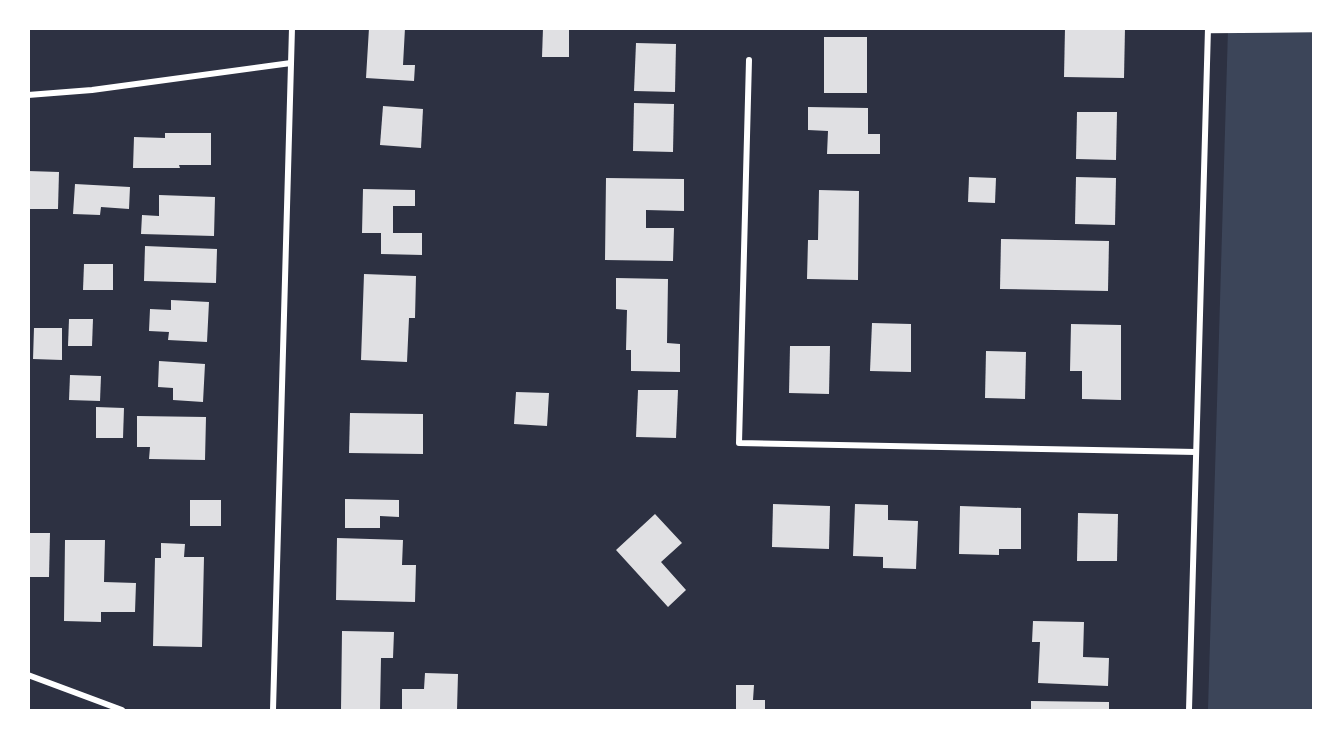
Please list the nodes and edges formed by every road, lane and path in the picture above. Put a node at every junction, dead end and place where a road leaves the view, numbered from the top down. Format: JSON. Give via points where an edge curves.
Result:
{"nodes":[{"id":1,"x":292,"y":28,"type":"edge"},
{"id":2,"x":1208,"y":30,"type":"edge"},
{"id":3,"x":1314,"y":30,"type":"edge"},
{"id":4,"x":749,"y":60,"type":"dead end"},
{"id":5,"x":291,"y":63,"type":"junction"},
{"id":6,"x":28,"y":95,"type":"edge"},
{"id":7,"x":1196,"y":452,"type":"junction"},
{"id":8,"x":28,"y":675,"type":"edge"},
{"id":9,"x":122,"y":711,"type":"edge"},
{"id":10,"x":273,"y":711,"type":"edge"},
{"id":11,"x":1189,"y":711,"type":"edge"}],
"edges":[{"from":1,"to":5,"type":"street"},
{"from":2,"to":3,"type":"lane"},
{"from":2,"to":7,"type":"street"},
{"from":4,"to":7,"type":"street","via":[[739,443]]},
{"from":5,"to":6,"type":"street"},
{"from":5,"to":10,"type":"street"},
{"from":7,"to":11,"type":"street"},
{"from":8,"to":9,"type":"street"}]}
